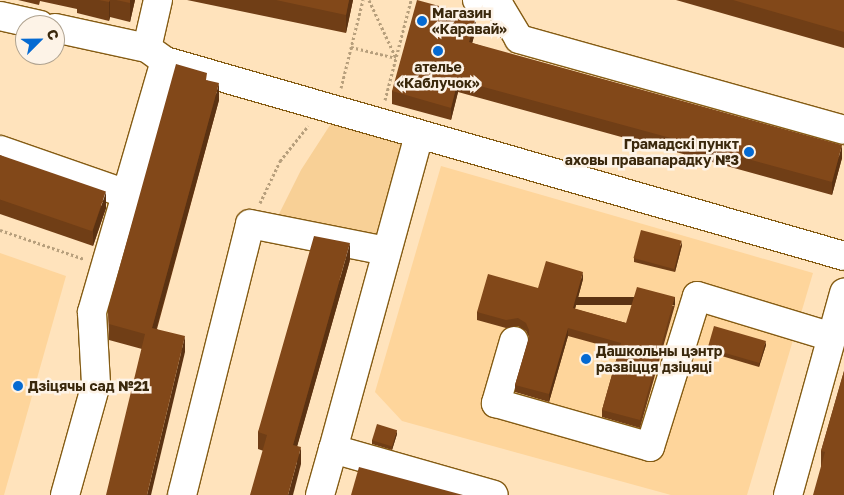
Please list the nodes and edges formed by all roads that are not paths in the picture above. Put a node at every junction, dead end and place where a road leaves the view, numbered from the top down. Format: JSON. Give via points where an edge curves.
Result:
{"nodes":[{"id":1,"x":158,"y":0,"type":"edge"},
{"id":2,"x":478,"y":0,"type":"edge"},
{"id":3,"x":0,"y":16,"type":"edge"},
{"id":4,"x":15,"y":19,"type":"edge"},
{"id":5,"x":65,"y":31,"type":"edge"},
{"id":6,"x":156,"y":55,"type":"junction"},
{"id":7,"x":844,"y":130,"type":"edge"},
{"id":8,"x":419,"y":134,"type":"junction"},
{"id":9,"x":0,"y":150,"type":"edge"},
{"id":10,"x":126,"y":194,"type":"junction"},
{"id":11,"x":386,"y":251,"type":"junction"},
{"id":12,"x":844,"y":256,"type":"edge"},
{"id":13,"x":844,"y":293,"type":"edge"},
{"id":14,"x":832,"y":337,"type":"junction"},
{"id":15,"x":514,"y":341,"type":"dead end"},
{"id":16,"x":333,"y":449,"type":"junction"},
{"id":17,"x":65,"y":495,"type":"edge"},
{"id":18,"x":182,"y":495,"type":"edge"},
{"id":19,"x":320,"y":495,"type":"edge"},
{"id":20,"x":494,"y":495,"type":"edge"},
{"id":21,"x":788,"y":495,"type":"edge"}],
"edges":[{"from":1,"to":6,"type":"lane"},
{"from":2,"to":7,"type":"lane","via":[[500,7],[519,39]]},
{"from":3,"to":4,"type":"lane"},
{"from":5,"to":6,"type":"lane"},
{"from":6,"to":8,"type":"lane"},
{"from":6,"to":10,"type":"lane"},
{"from":8,"to":11,"type":"lane"},
{"from":8,"to":12,"type":"lane"},
{"from":9,"to":10,"type":"lane"},
{"from":10,"to":17,"type":"lane","via":[[92,312],[96,384]]},
{"from":11,"to":16,"type":"lane"},
{"from":11,"to":18,"type":"lane","via":[[250,224]]},
{"from":13,"to":14,"type":"lane"},
{"from":14,"to":15,"type":"lane","via":[[697,296],[650,446],[496,403]]},
{"from":14,"to":21,"type":"lane"},
{"from":16,"to":19,"type":"lane"},
{"from":16,"to":20,"type":"lane"}]}
